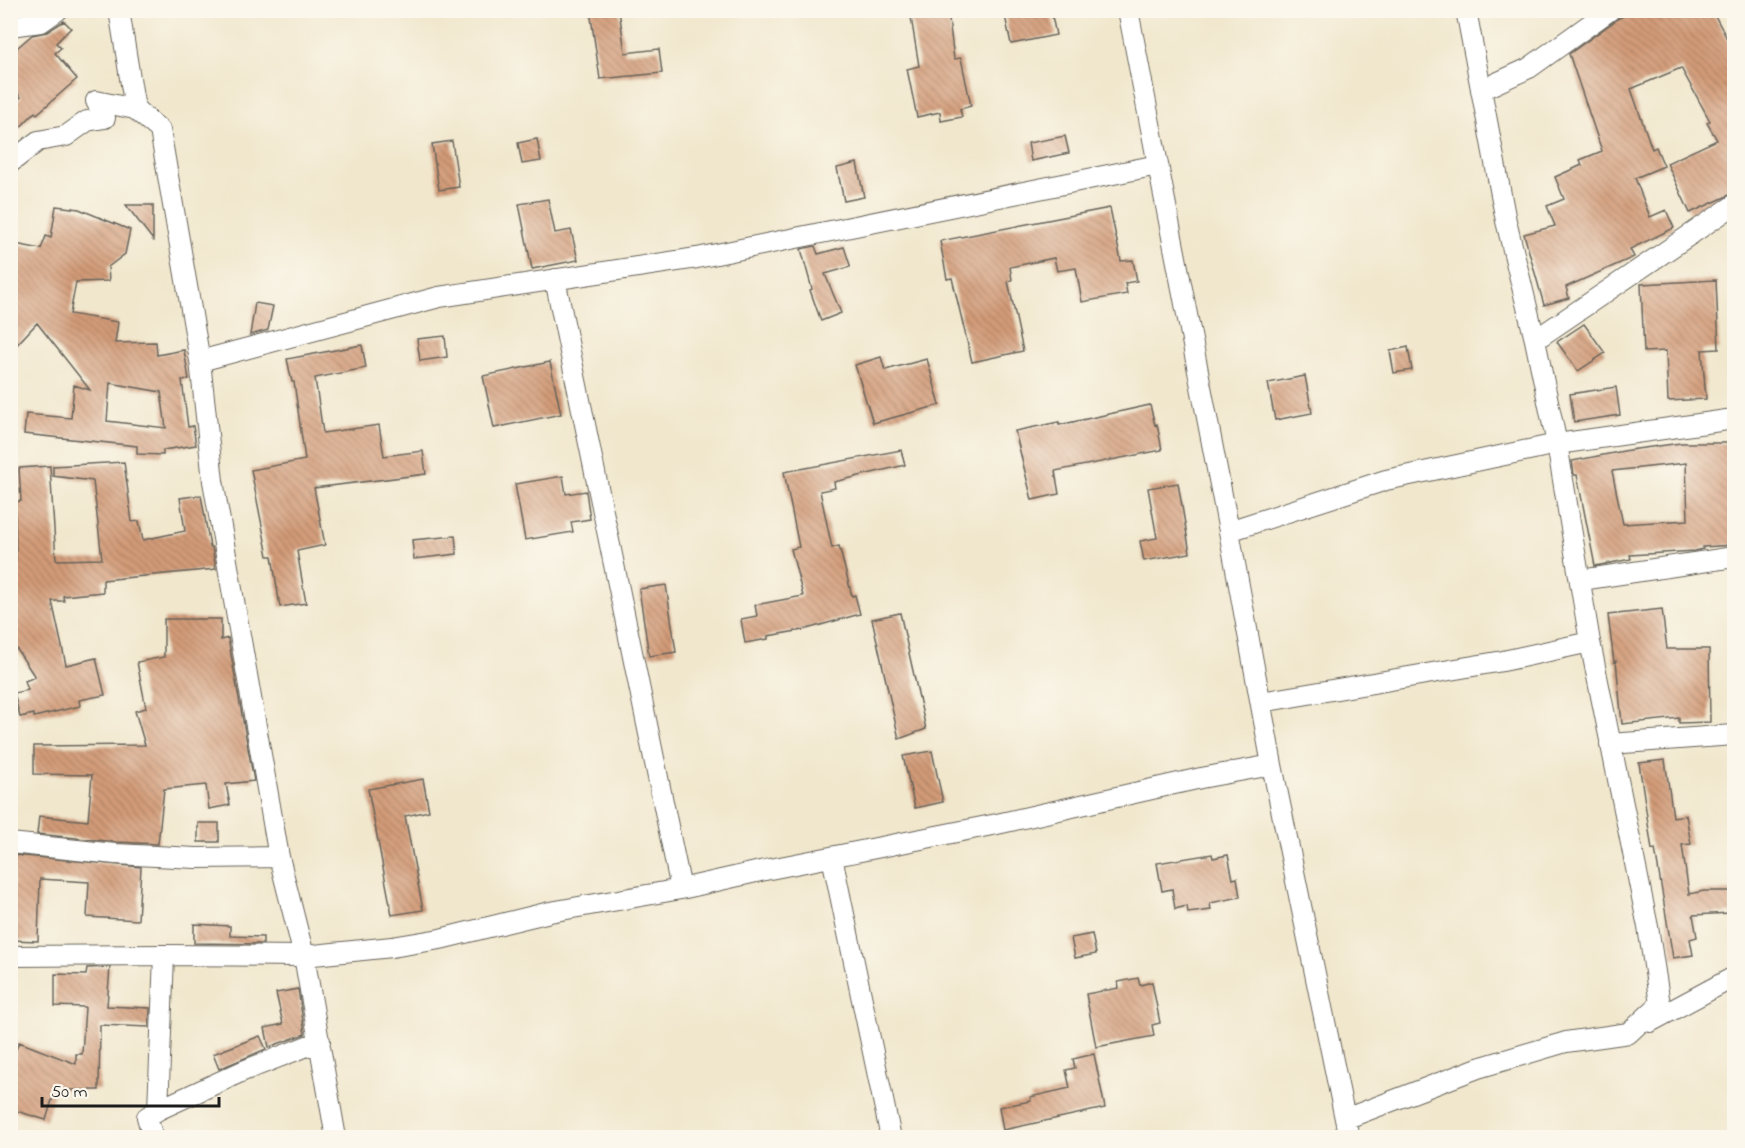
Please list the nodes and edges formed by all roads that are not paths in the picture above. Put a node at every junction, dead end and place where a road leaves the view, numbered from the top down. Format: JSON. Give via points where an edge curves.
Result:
{"nodes":[{"id":1,"x":58,"y":10,"type":"edge"},
{"id":2,"x":119,"y":10,"type":"edge"},
{"id":3,"x":1128,"y":10,"type":"edge"},
{"id":4,"x":1466,"y":10,"type":"edge"},
{"id":5,"x":1610,"y":10,"type":"edge"},
{"id":6,"x":10,"y":26,"type":"edge"},
{"id":7,"x":1481,"y":90,"type":"junction"},
{"id":8,"x":135,"y":109,"type":"junction"},
{"id":9,"x":10,"y":163,"type":"edge"},
{"id":10,"x":1158,"y":165,"type":"junction"},
{"id":11,"x":1734,"y":205,"type":"edge"},
{"id":12,"x":555,"y":279,"type":"junction"},
{"id":13,"x":1535,"y":340,"type":"junction"},
{"id":14,"x":200,"y":361,"type":"junction"},
{"id":15,"x":1734,"y":419,"type":"edge"},
{"id":16,"x":1557,"y":444,"type":"junction"},
{"id":17,"x":1229,"y":531,"type":"junction"},
{"id":18,"x":1734,"y":557,"type":"edge"},
{"id":19,"x":1581,"y":580,"type":"junction"},
{"id":20,"x":1590,"y":642,"type":"junction"},
{"id":21,"x":1261,"y":702,"type":"junction"},
{"id":22,"x":1734,"y":735,"type":"edge"},
{"id":23,"x":1610,"y":744,"type":"junction"},
{"id":24,"x":1272,"y":765,"type":"junction"},
{"id":25,"x":10,"y":843,"type":"edge"},
{"id":26,"x":832,"y":857,"type":"junction"},
{"id":27,"x":279,"y":858,"type":"junction"},
{"id":28,"x":681,"y":889,"type":"junction"},
{"id":29,"x":164,"y":955,"type":"junction"},
{"id":30,"x":10,"y":956,"type":"edge"},
{"id":31,"x":304,"y":956,"type":"junction"},
{"id":32,"x":1734,"y":976,"type":"edge"},
{"id":33,"x":1629,"y":1033,"type":"junction"},
{"id":34,"x":320,"y":1041,"type":"junction"},
{"id":35,"x":158,"y":1110,"type":"junction"},
{"id":36,"x":1347,"y":1128,"type":"edge"},
{"id":37,"x":153,"y":1137,"type":"edge"},
{"id":38,"x":336,"y":1137,"type":"edge"},
{"id":39,"x":891,"y":1137,"type":"edge"}],
"edges":[{"from":1,"to":6,"type":"street","via":[[41,22]]},
{"from":2,"to":8,"type":"street"},
{"from":3,"to":10,"type":"street"},
{"from":4,"to":7,"type":"street"},
{"from":5,"to":7,"type":"street","via":[[1529,68]]},
{"from":7,"to":13,"type":"street","via":[[1506,221]]},
{"from":8,"to":9,"type":"street","via":[[96,102],[105,118],[87,121],[66,136],[38,141]]},
{"from":8,"to":14,"type":"street","via":[[160,130]]},
{"from":10,"to":12,"type":"street","via":[[697,258]]},
{"from":10,"to":17,"type":"street"},
{"from":11,"to":13,"type":"street"},
{"from":12,"to":14,"type":"street","via":[[439,297]]},
{"from":12,"to":28,"type":"street"},
{"from":13,"to":16,"type":"street"},
{"from":14,"to":27,"type":"street","via":[[213,481]]},
{"from":15,"to":16,"type":"street"},
{"from":16,"to":17,"type":"street","via":[[1386,480]]},
{"from":16,"to":19,"type":"street"},
{"from":17,"to":21,"type":"street"},
{"from":18,"to":19,"type":"street"},
{"from":19,"to":20,"type":"street"},
{"from":20,"to":21,"type":"street","via":[[1503,661]]},
{"from":20,"to":23,"type":"street"},
{"from":21,"to":24,"type":"street"},
{"from":22,"to":23,"type":"street"},
{"from":23,"to":33,"type":"street","via":[[1660,1004]]},
{"from":24,"to":26,"type":"street"},
{"from":24,"to":36,"type":"street"},
{"from":25,"to":27,"type":"street","via":[[196,858]]},
{"from":26,"to":28,"type":"street"},
{"from":26,"to":39,"type":"street"},
{"from":27,"to":31,"type":"street"},
{"from":28,"to":31,"type":"street","via":[[550,912],[440,939]]},
{"from":29,"to":30,"type":"street"},
{"from":29,"to":31,"type":"street"},
{"from":29,"to":35,"type":"street"},
{"from":31,"to":34,"type":"street"},
{"from":32,"to":33,"type":"street"},
{"from":33,"to":36,"type":"street","via":[[1566,1042],[1478,1068]]},
{"from":34,"to":35,"type":"street"},
{"from":34,"to":38,"type":"street"},
{"from":35,"to":37,"type":"street","via":[[147,1118]]}]}
